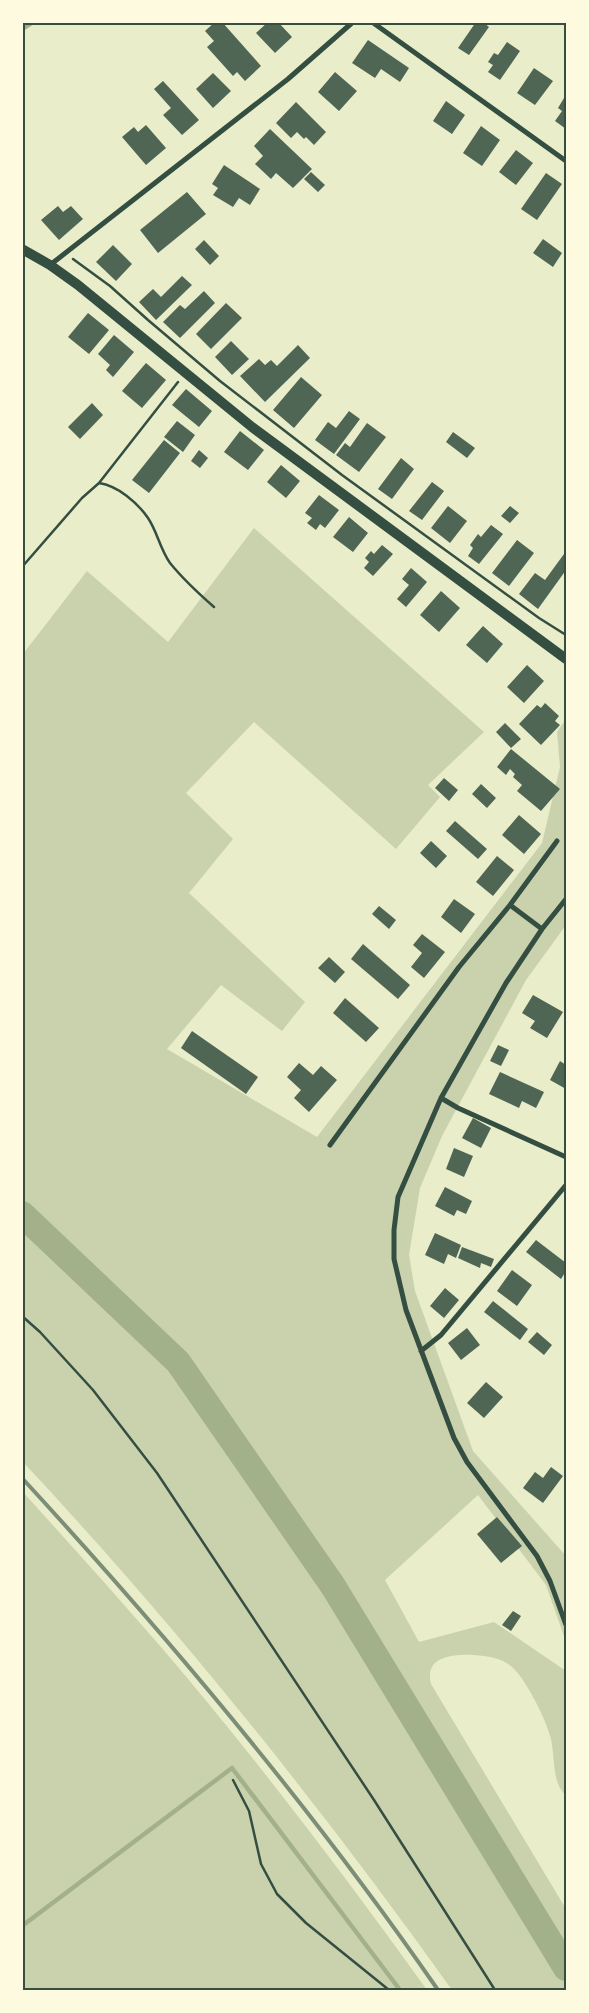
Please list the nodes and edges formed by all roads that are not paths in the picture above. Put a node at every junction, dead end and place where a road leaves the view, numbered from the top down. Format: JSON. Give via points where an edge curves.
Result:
{"nodes":[{"id":1,"x":353,"y":22,"type":"edge"},
{"id":2,"x":372,"y":22,"type":"edge"},
{"id":3,"x":566,"y":161,"type":"edge"},
{"id":4,"x":22,"y":250,"type":"edge"},
{"id":5,"x":50,"y":265,"type":"junction"},
{"id":6,"x":566,"y":660,"type":"edge"},
{"id":7,"x":557,"y":841,"type":"dead end"},
{"id":8,"x":566,"y":899,"type":"edge"},
{"id":9,"x":510,"y":905,"type":"junction"},
{"id":10,"x":542,"y":929,"type":"junction"},
{"id":11,"x":440,"y":1098,"type":"junction"},
{"id":12,"x":330,"y":1145,"type":"dead end"},
{"id":13,"x":566,"y":1156,"type":"edge"},
{"id":14,"x":566,"y":1185,"type":"edge"},
{"id":15,"x":421,"y":1350,"type":"junction"},
{"id":16,"x":566,"y":1625,"type":"edge"}],
"edges":[{"from":1,"to":5,"type":"street","via":[[280,85]]},
{"from":2,"to":3,"type":"street"},
{"from":4,"to":5,"type":"main road"},
{"from":5,"to":6,"type":"main road","via":[[318,478]]},
{"from":7,"to":9,"type":"street"},
{"from":8,"to":10,"type":"street"},
{"from":9,"to":10,"type":"street"},
{"from":9,"to":12,"type":"street","via":[[459,967]]},
{"from":10,"to":11,"type":"street","via":[[506,983]]},
{"from":11,"to":13,"type":"street"},
{"from":11,"to":15,"type":"street","via":[[398,1197],[394,1230],[398,1278]]},
{"from":14,"to":15,"type":"street","via":[[441,1336]]},
{"from":15,"to":16,"type":"street","via":[[454,1438],[467,1462],[537,1556]]}]}
